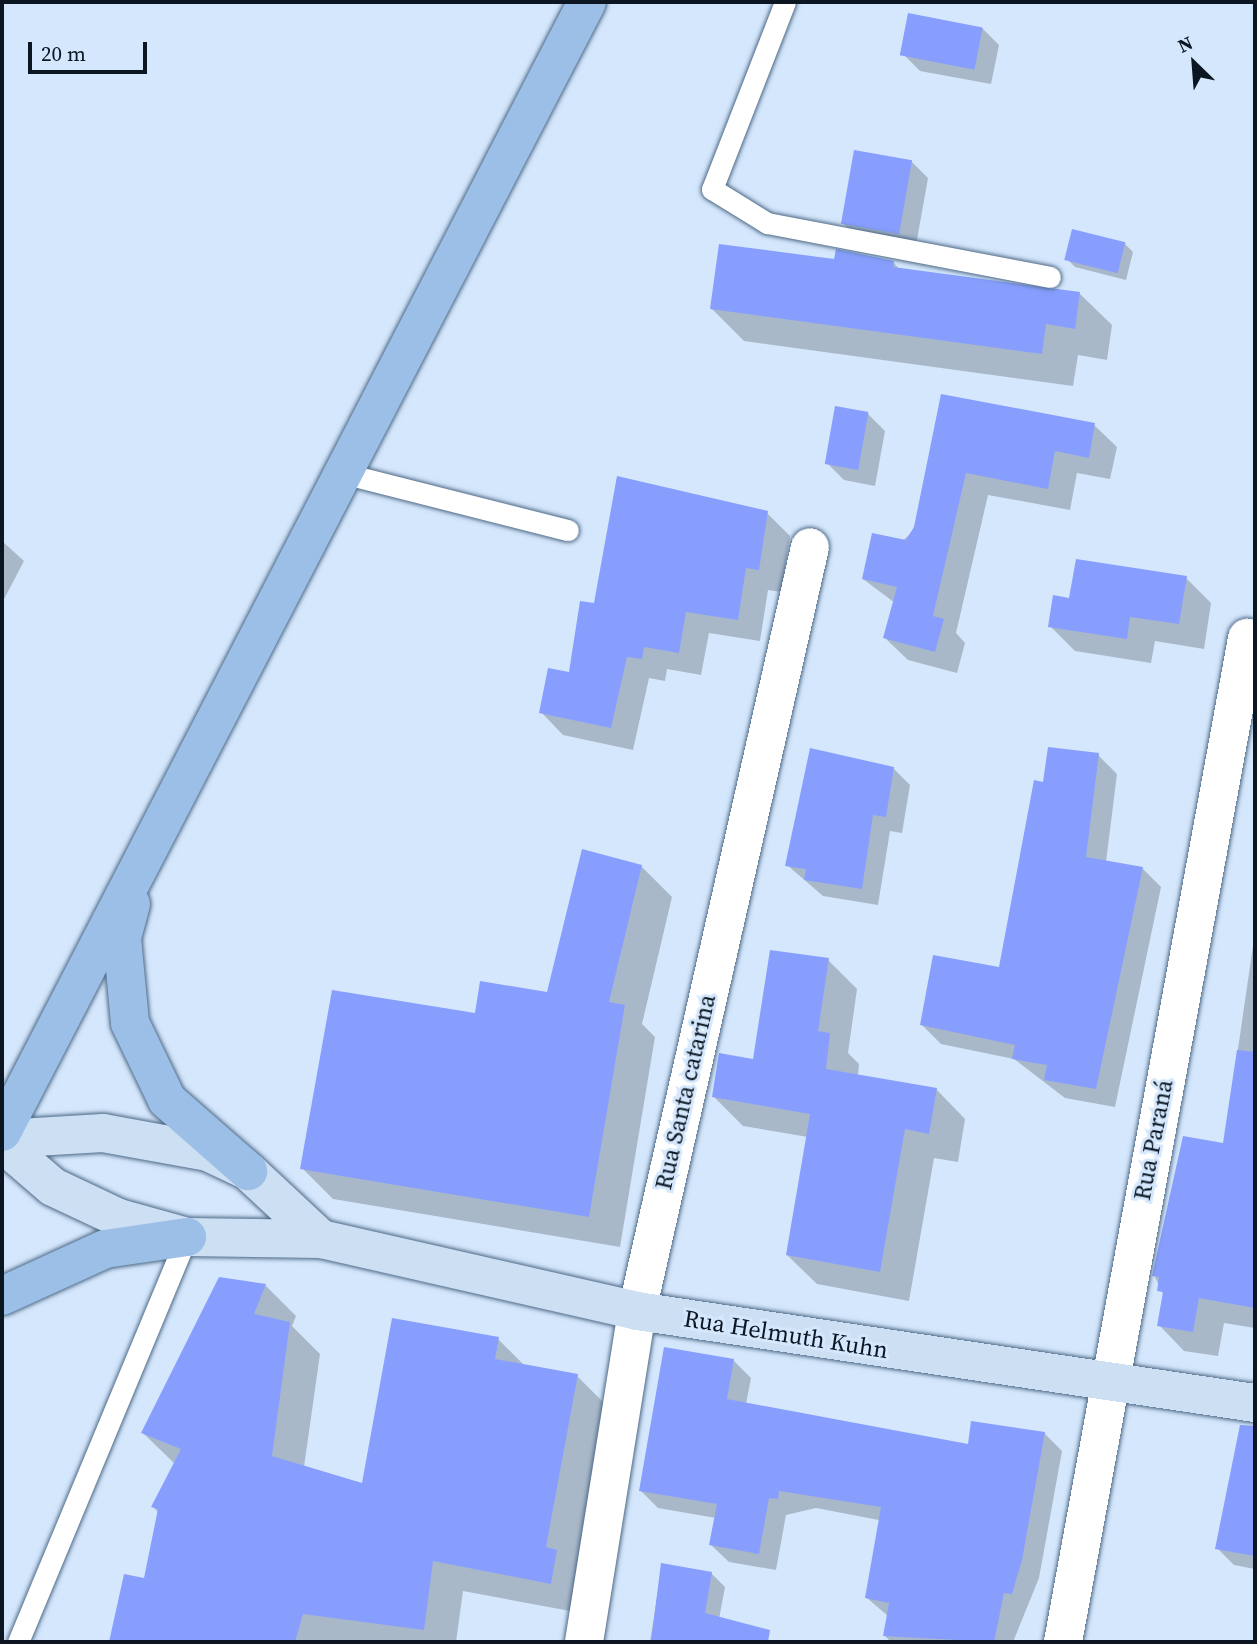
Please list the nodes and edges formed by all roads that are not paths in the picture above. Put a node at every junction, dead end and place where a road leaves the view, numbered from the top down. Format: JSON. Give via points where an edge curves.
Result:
{"nodes":[{"id":1,"x":587,"y":2,"type":"edge"},
{"id":2,"x":785,"y":2,"type":"edge"},
{"id":3,"x":1050,"y":276,"type":"dead end"},
{"id":4,"x":342,"y":473,"type":"junction"},
{"id":5,"x":568,"y":530,"type":"dead end"},
{"id":6,"x":810,"y":547,"type":"dead end"},
{"id":7,"x":1247,"y":638,"type":"dead end"},
{"id":8,"x":144,"y":855,"type":"junction"},
{"id":9,"x":2,"y":1132,"type":"edge"},
{"id":10,"x":2,"y":1141,"type":"edge"},
{"id":11,"x":248,"y":1171,"type":"junction"},
{"id":12,"x":187,"y":1237,"type":"junction"},
{"id":13,"x":321,"y":1239,"type":"junction"},
{"id":14,"x":2,"y":1296,"type":"edge"},
{"id":15,"x":637,"y":1311,"type":"junction"},
{"id":16,"x":1108,"y":1380,"type":"junction"},
{"id":17,"x":1255,"y":1403,"type":"edge"},
{"id":18,"x":18,"y":1642,"type":"edge"},
{"id":19,"x":584,"y":1642,"type":"edge"},
{"id":20,"x":1063,"y":1642,"type":"edge"}],
"edges":[{"from":1,"to":4,"type":"main road"},
{"from":2,"to":3,"type":"lane","via":[[712,189],[767,223]]},
{"from":4,"to":5,"type":"lane"},
{"from":4,"to":8,"type":"main road"},
{"from":6,"to":15,"type":"street","name":"Rua Santa catarina"},
{"from":7,"to":16,"type":"street","name":"Rua Paraná"},
{"from":8,"to":9,"type":"main road"},
{"from":8,"to":11,"type":"main road","via":[[122,938],[130,1023],[167,1100]]},
{"from":10,"to":11,"type":"main road","name":"Rua Helmuth Kuhn","via":[[103,1132],[208,1152]]},
{"from":10,"to":12,"type":"main road","name":"Rua Helmuth Kuhn","via":[[53,1187],[119,1218]]},
{"from":11,"to":13,"type":"main road","name":"Rua Helmuth Kuhn"},
{"from":12,"to":13,"type":"main road","name":"Rua Helmuth Kuhn"},
{"from":12,"to":14,"type":"main road","via":[[105,1249]]},
{"from":12,"to":18,"type":"lane"},
{"from":13,"to":15,"type":"main road","name":"Rua Helmuth Kuhn"},
{"from":15,"to":16,"type":"main road","name":"Rua Helmuth Kuhn"},
{"from":15,"to":19,"type":"street","name":"Rua Santa catarina"},
{"from":16,"to":17,"type":"main road","name":"Rua Helmuth Kuhn"},
{"from":16,"to":20,"type":"street","name":"Rua Paraná"}]}
